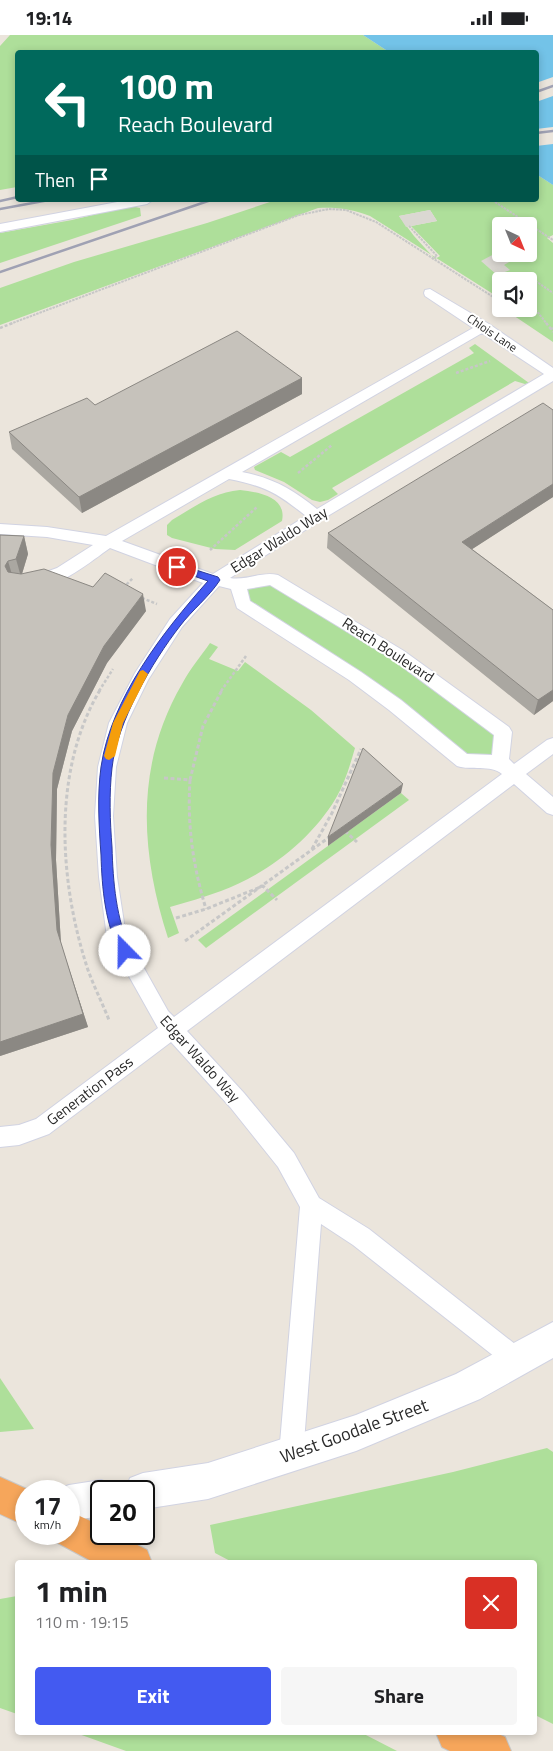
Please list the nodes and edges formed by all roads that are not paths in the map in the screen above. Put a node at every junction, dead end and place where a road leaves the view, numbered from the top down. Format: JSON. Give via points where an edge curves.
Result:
{"nodes":[{"id":1,"x":136,"y":202,"type":"edge"},
{"id":2,"x":0,"y":228,"type":"edge"},
{"id":3,"x":430,"y":293,"type":"dead end"},
{"id":4,"x":484,"y":327,"type":"junction"},
{"id":5,"x":553,"y":374,"type":"edge"},
{"id":6,"x":226,"y":474,"type":"junction"},
{"id":7,"x":316,"y":517,"type":"junction"},
{"id":8,"x":0,"y":529,"type":"edge"},
{"id":9,"x":108,"y":542,"type":"junction"},
{"id":10,"x":190,"y":572,"type":"joint"},
{"id":11,"x":215,"y":580,"type":"junction"},
{"id":12,"x":19,"y":584,"type":"edge"},
{"id":13,"x":238,"y":585,"type":"junction"},
{"id":14,"x":553,"y":745,"type":"edge"},
{"id":15,"x":500,"y":762,"type":"junction"},
{"id":16,"x":515,"y":773,"type":"junction"},
{"id":17,"x":553,"y":808,"type":"edge"},
{"id":18,"x":172,"y":1028,"type":"junction"},
{"id":19,"x":0,"y":1137,"type":"edge"},
{"id":20,"x":311,"y":1206,"type":"junction"},
{"id":21,"x":553,"y":1339,"type":"edge"},
{"id":22,"x":517,"y":1361,"type":"junction"},
{"id":23,"x":291,"y":1455,"type":"junction"},
{"id":24,"x":155,"y":1489,"type":"edge"},
{"id":25,"x":0,"y":1495,"type":"edge"},
{"id":26,"x":15,"y":1503,"type":"edge"},
{"id":27,"x":15,"y":1511,"type":"edge"},
{"id":28,"x":0,"y":1514,"type":"edge"},
{"id":29,"x":80,"y":1535,"type":"edge"},
{"id":30,"x":128,"y":1560,"type":"edge"},
{"id":31,"x":460,"y":1735,"type":"edge"},
{"id":32,"x":491,"y":1751,"type":"edge"}],
"edges":[{"from":1,"to":2,"type":"lane"},
{"from":3,"to":4,"type":"lane","name":"Chlois Lane"},
{"from":4,"to":5,"type":"lane","name":"Chlois Lane"},
{"from":4,"to":6,"type":"lane"},
{"from":5,"to":7,"type":"lane","name":"Edgar Waldo Way"},
{"from":6,"to":7,"type":"lane","via":[[260,480],[287,493]]},
{"from":6,"to":9,"type":"lane"},
{"from":7,"to":11,"type":"lane","name":"Edgar Waldo Way"},
{"from":8,"to":9,"type":"lane","name":"Reach Boulevard","via":[[47,532]]},
{"from":9,"to":10,"type":"lane","name":"Reach Boulevard"},
{"from":9,"to":12,"type":"lane","via":[[40,582]]},
{"from":10,"to":11,"type":"lane","name":"Reach Boulevard"},
{"from":11,"to":13,"type":"lane","name":"Reach Boulevard"},
{"from":11,"to":18,"type":"lane","name":"Edgar Waldo Way","via":[[176,623],[141,677],[118,723],[107,767],[104,816],[108,877],[117,937],[161,1017]]},
{"from":13,"to":15,"type":"lane","via":[[243,604],[355,676],[463,761]]},
{"from":13,"to":15,"type":"lane","name":"Reach Boulevard","via":[[272,579],[398,655],[503,732]]},
{"from":14,"to":16,"type":"lane","name":"Generation Pass"},
{"from":15,"to":16,"type":"lane"},
{"from":16,"to":17,"type":"lane"},
{"from":16,"to":18,"type":"lane","name":"Generation Pass"},
{"from":18,"to":19,"type":"lane","name":"Generation Pass","via":[[42,1127]]},
{"from":18,"to":20,"type":"lane","name":"Edgar Waldo Way","via":[[286,1160]]},
{"from":20,"to":22,"type":"lane","name":"Edgar Waldo Way","via":[[361,1237]]},
{"from":20,"to":23,"type":"lane"},
{"from":21,"to":22,"type":"street","name":"West Goodale Street"},
{"from":22,"to":23,"type":"street","name":"West Goodale Street","via":[[468,1387],[356,1433]]},
{"from":23,"to":24,"type":"street","name":"West Goodale Street","via":[[208,1481]]},
{"from":25,"to":26,"type":"highway"},
{"from":27,"to":28,"type":"street"},
{"from":29,"to":30,"type":"highway"},
{"from":31,"to":32,"type":"highway"}]}
